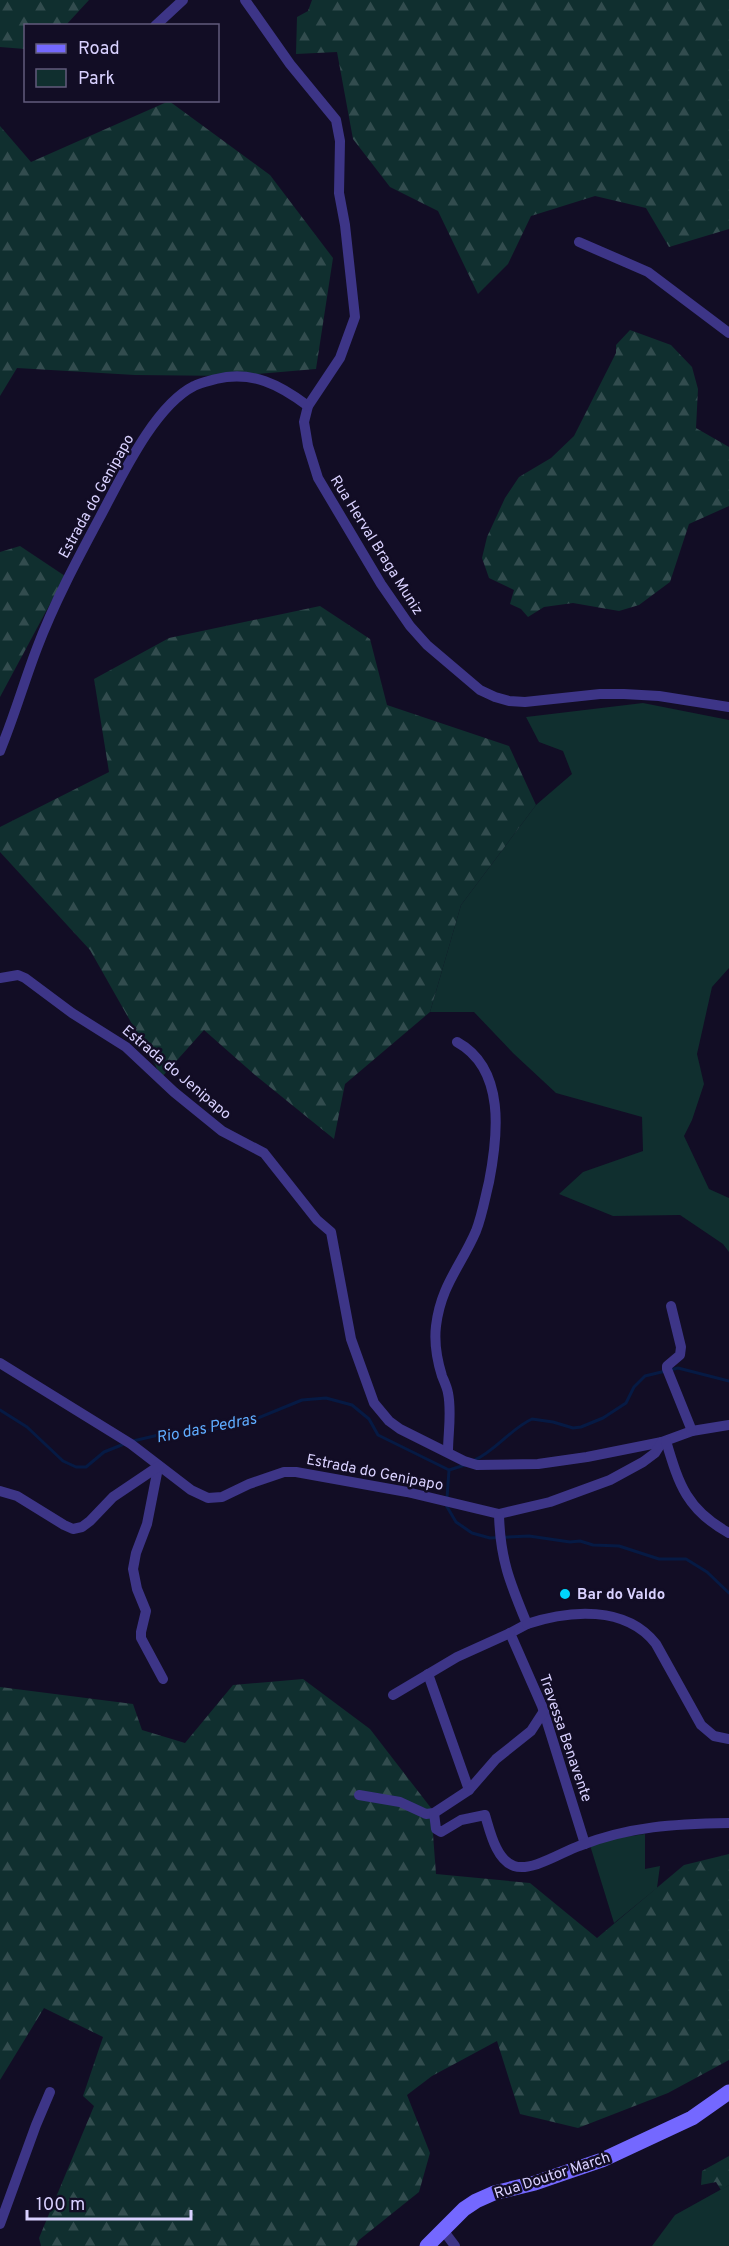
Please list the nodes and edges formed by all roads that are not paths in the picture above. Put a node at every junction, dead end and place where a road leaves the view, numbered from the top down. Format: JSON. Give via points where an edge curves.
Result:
{"nodes":[{"id":1,"x":183,"y":0,"type":"edge"},
{"id":2,"x":245,"y":0,"type":"edge"},
{"id":3,"x":157,"y":24,"type":"edge"},
{"id":4,"x":579,"y":242,"type":"dead end"},
{"id":5,"x":729,"y":333,"type":"edge"},
{"id":6,"x":308,"y":406,"type":"junction"},
{"id":7,"x":729,"y":707,"type":"edge"},
{"id":8,"x":0,"y":751,"type":"edge"},
{"id":9,"x":0,"y":978,"type":"edge"},
{"id":10,"x":457,"y":1042,"type":"dead end"},
{"id":11,"x":671,"y":1306,"type":"dead end"},
{"id":12,"x":0,"y":1363,"type":"edge"},
{"id":13,"x":729,"y":1425,"type":"edge"},
{"id":14,"x":692,"y":1431,"type":"junction"},
{"id":15,"x":664,"y":1442,"type":"junction"},
{"id":16,"x":448,"y":1452,"type":"junction"},
{"id":17,"x":159,"y":1467,"type":"junction"},
{"id":18,"x":0,"y":1491,"type":"edge"},
{"id":19,"x":499,"y":1514,"type":"junction"},
{"id":20,"x":729,"y":1533,"type":"edge"},
{"id":21,"x":527,"y":1624,"type":"junction"},
{"id":22,"x":510,"y":1633,"type":"junction"},
{"id":23,"x":428,"y":1674,"type":"junction"},
{"id":24,"x":163,"y":1679,"type":"dead end"},
{"id":25,"x":393,"y":1695,"type":"dead end"},
{"id":26,"x":544,"y":1711,"type":"junction"},
{"id":27,"x":729,"y":1739,"type":"edge"},
{"id":28,"x":469,"y":1790,"type":"junction"},
{"id":29,"x":359,"y":1795,"type":"dead end"},
{"id":30,"x":434,"y":1813,"type":"junction"},
{"id":31,"x":729,"y":1823,"type":"edge"},
{"id":32,"x":585,"y":1844,"type":"junction"},
{"id":33,"x":50,"y":2092,"type":"dead end"},
{"id":34,"x":729,"y":2092,"type":"edge"},
{"id":35,"x":0,"y":2224,"type":"edge"},
{"id":36,"x":442,"y":2230,"type":"junction"},
{"id":37,"x":427,"y":2246,"type":"edge"},
{"id":38,"x":454,"y":2246,"type":"edge"}],
"edges":[{"from":1,"to":3,"type":"street"},
{"from":2,"to":6,"type":"street","via":[[336,120],[340,141],[339,193],[355,317],[340,358]]},
{"from":4,"to":5,"type":"street","via":[[648,272]]},
{"from":6,"to":7,"type":"street","name":"Rua Herval Braga Muniz","via":[[304,422],[318,478],[381,584],[427,645],[480,690],[509,701],[624,694]]},
{"from":6,"to":8,"type":"street","name":"Estrada do Genipapo","via":[[282,388],[242,376],[196,385],[167,408],[129,464],[72,571],[37,648]]},
{"from":9,"to":16,"type":"street","name":"Estrada do Jenipapo","via":[[18,975],[33,983],[121,1043],[222,1131],[264,1153],[331,1232],[351,1339],[374,1403],[400,1429]]},
{"from":10,"to":16,"type":"street","via":[[480,1061],[494,1099],[497,1127],[477,1229],[442,1294],[436,1327],[439,1366],[448,1392]]},
{"from":11,"to":14,"type":"street","via":[[681,1347],[680,1355],[667,1369]]},
{"from":12,"to":17,"type":"street","name":"Estrada do Genipapo","via":[[131,1444]]},
{"from":13,"to":14,"type":"street","name":"Estrada do Jenipapo"},
{"from":14,"to":15,"type":"street","name":"Estrada do Jenipapo"},
{"from":15,"to":16,"type":"street","name":"Estrada do Jenipapo","via":[[538,1464],[477,1465]]},
{"from":15,"to":19,"type":"street","name":"Estrada do Genipapo","via":[[643,1462],[610,1480],[550,1502]]},
{"from":15,"to":20,"type":"street","via":[[693,1506]]},
{"from":17,"to":18,"type":"street","via":[[113,1497],[82,1527],[73,1529]]},
{"from":17,"to":19,"type":"street","name":"Estrada do Genipapo","via":[[208,1498],[222,1497],[284,1472],[296,1472]]},
{"from":17,"to":24,"type":"street","via":[[133,1569],[146,1611],[141,1638]]},
{"from":19,"to":21,"type":"street","via":[[503,1563]]},
{"from":21,"to":22,"type":"street"},
{"from":21,"to":27,"type":"street","via":[[552,1615],[596,1614],[637,1626],[656,1644],[701,1725],[709,1733]]},
{"from":22,"to":23,"type":"street"},
{"from":22,"to":26,"type":"street","name":"Travessa Benavente"},
{"from":23,"to":25,"type":"street"},
{"from":23,"to":28,"type":"street"},
{"from":26,"to":28,"type":"street","via":[[531,1731],[496,1759]]},
{"from":26,"to":32,"type":"street","name":"Travessa Benavente"},
{"from":28,"to":30,"type":"street"},
{"from":29,"to":30,"type":"street"},
{"from":30,"to":32,"type":"street","via":[[436,1828],[441,1833],[461,1820],[485,1815],[501,1856],[515,1866],[537,1863]]},
{"from":31,"to":32,"type":"street","via":[[659,1825]]},
{"from":33,"to":35,"type":"street"},
{"from":34,"to":36,"type":"main road","name":"Rua Doutor March","via":[[692,2118],[602,2160],[476,2201]]},
{"from":36,"to":37,"type":"main road","name":"Rua Doutor March"},
{"from":36,"to":38,"type":"street"}]}
